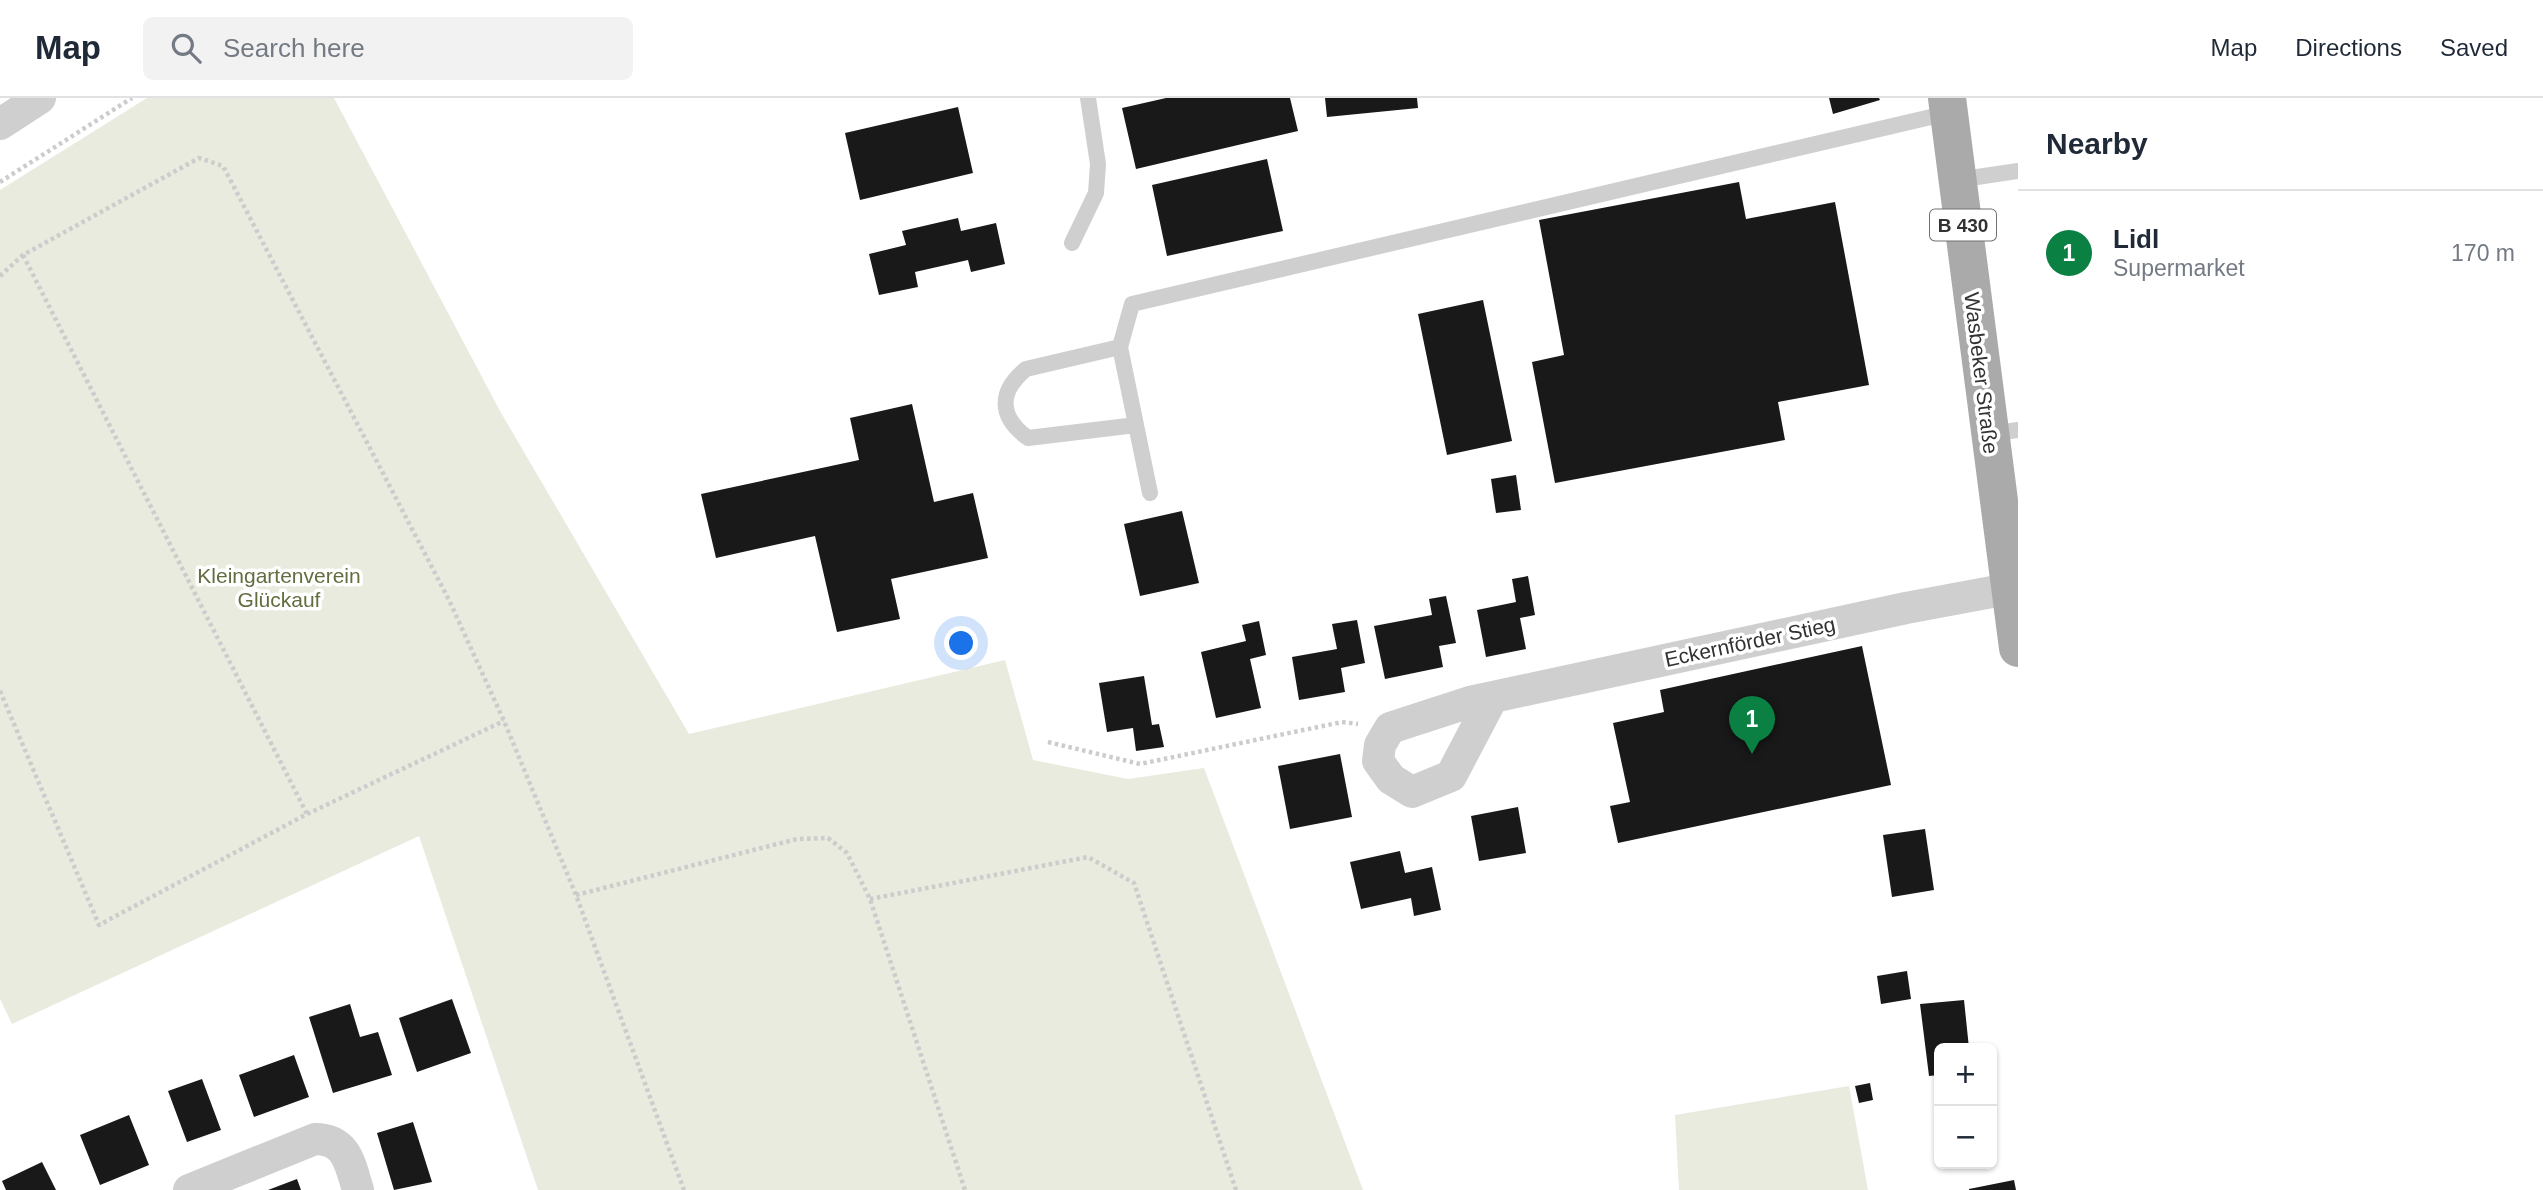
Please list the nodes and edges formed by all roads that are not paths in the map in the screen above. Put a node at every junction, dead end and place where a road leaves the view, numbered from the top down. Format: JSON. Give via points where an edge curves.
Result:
{"nodes":[{"id":1,"x":40,"y":98,"type":"edge"},
{"id":2,"x":1088,"y":98,"type":"edge"},
{"id":3,"x":1947,"y":105,"type":"edge"},
{"id":4,"x":0,"y":124,"type":"edge"},
{"id":5,"x":2018,"y":171,"type":"edge"},
{"id":6,"x":1957,"y":180,"type":"junction"},
{"id":7,"x":1072,"y":243,"type":"dead end"},
{"id":8,"x":1120,"y":347,"type":"junction"},
{"id":9,"x":1136,"y":425,"type":"junction"},
{"id":10,"x":2003,"y":432,"type":"edge"},
{"id":11,"x":1150,"y":493,"type":"dead end"},
{"id":12,"x":2008,"y":589,"type":"junction"},
{"id":13,"x":2017,"y":633,"type":"edge"},
{"id":14,"x":1492,"y":698,"type":"junction"},
{"id":15,"x":189,"y":1190,"type":"edge"},
{"id":16,"x":358,"y":1190,"type":"edge"}],
"edges":[{"from":1,"to":4,"type":"street"},
{"from":2,"to":7,"type":"lane","via":[[1098,164],[1096,192]]},
{"from":3,"to":6,"type":"main road","name":"Wasbeker Straße","number":"B 430"},
{"from":3,"to":8,"type":"lane","via":[[1132,304]]},
{"from":5,"to":6,"type":"lane"},
{"from":6,"to":10,"type":"main road","name":"Wasbeker Straße","number":"B 430"},
{"from":8,"to":9,"type":"lane"},
{"from":8,"to":9,"type":"lane","via":[[1026,369],[1014,379],[1005,398],[1006,411],[1012,426],[1028,438]]},
{"from":9,"to":11,"type":"lane"},
{"from":10,"to":12,"type":"main road","name":"Wasbeker Straße","number":"B 430"},
{"from":12,"to":13,"type":"main road","name":"Wasbeker Straße","number":"B 430"},
{"from":12,"to":14,"type":"street","name":"Eckernförder Stieg"},
{"from":14,"to":14,"type":"street","name":"Eckernförder Stieg","via":[[1390,728],[1380,745],[1378,761],[1391,779],[1412,792],[1451,776]]},
{"from":15,"to":16,"type":"street","via":[[315,1139],[339,1144]]}]}
